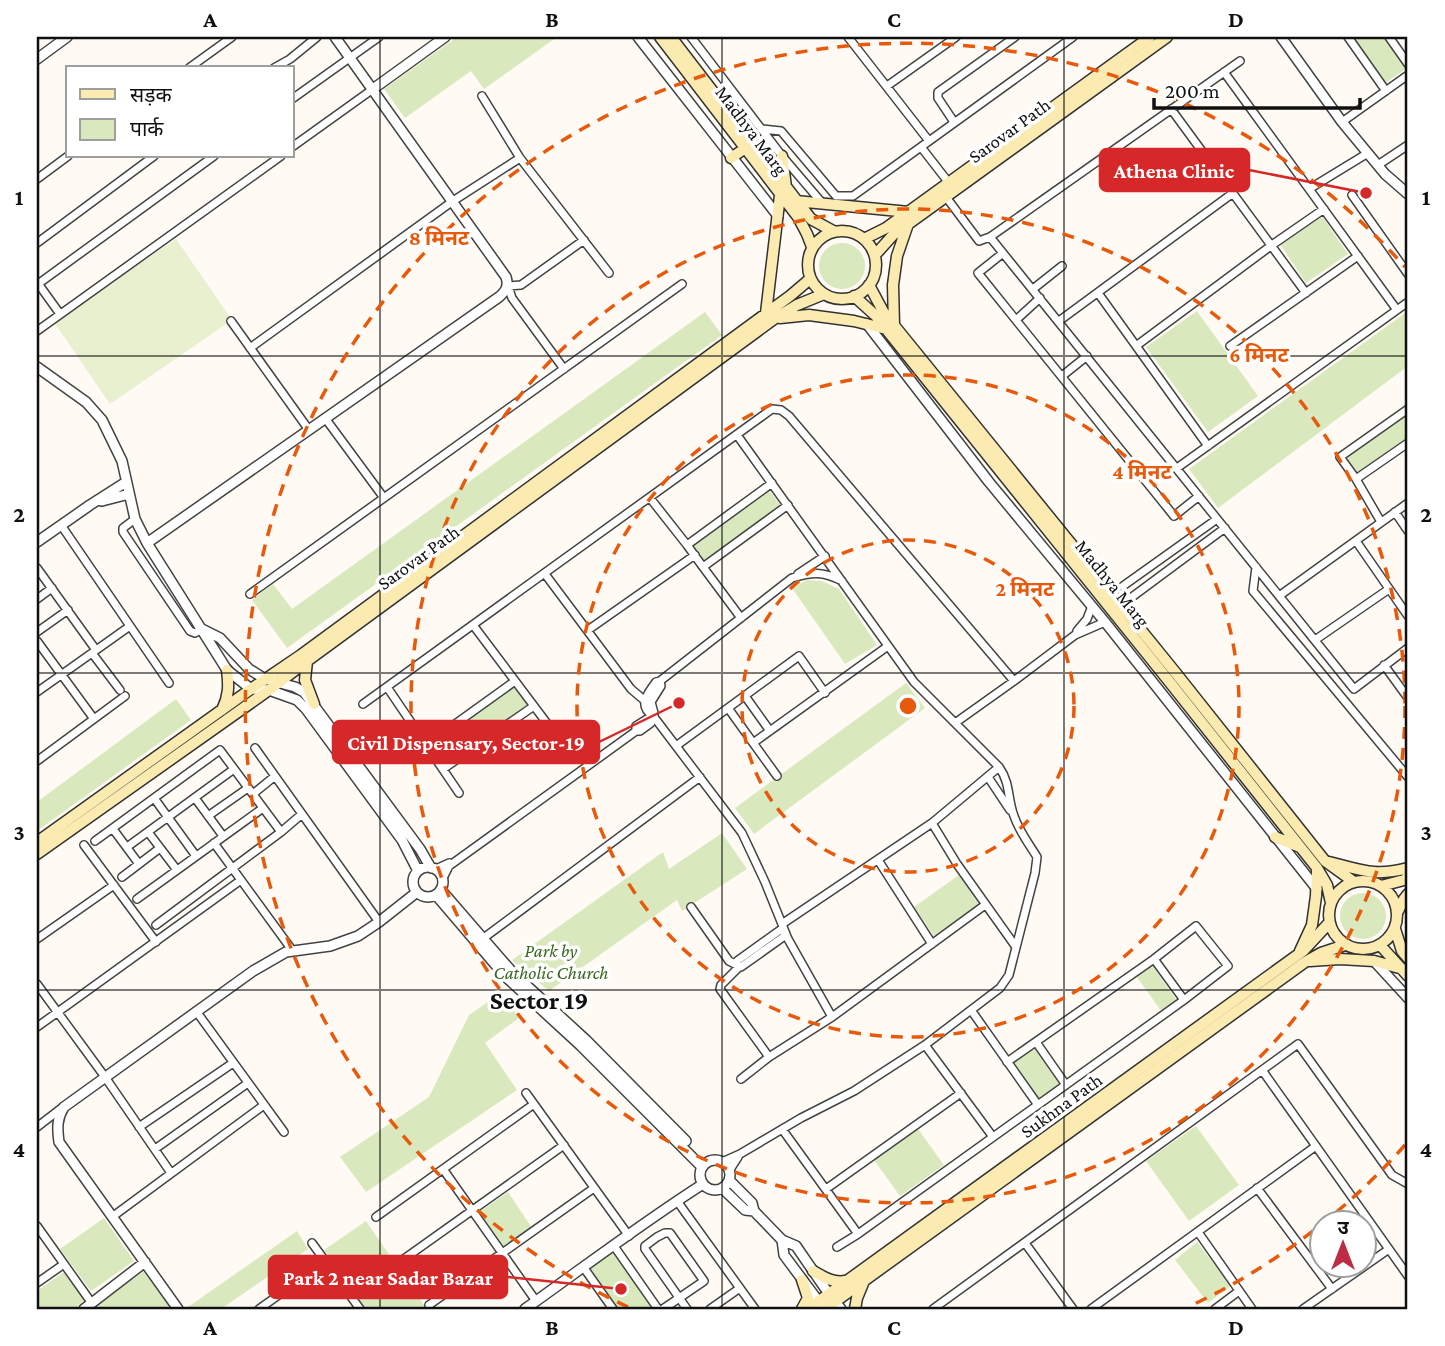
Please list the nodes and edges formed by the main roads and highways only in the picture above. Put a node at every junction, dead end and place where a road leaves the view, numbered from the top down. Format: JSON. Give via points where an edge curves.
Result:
{"nodes":[{"id":1,"x":660,"y":37,"type":"edge"},
{"id":2,"x":671,"y":37,"type":"edge"},
{"id":3,"x":1150,"y":37,"type":"edge"},
{"id":4,"x":1167,"y":37,"type":"edge"},
{"id":5,"x":744,"y":149,"type":"junction"},
{"id":6,"x":782,"y":156,"type":"road end"},
{"id":7,"x":731,"y":158,"type":"road end"},
{"id":8,"x":783,"y":192,"type":"junction"},
{"id":9,"x":796,"y":201,"type":"junction"},
{"id":10,"x":909,"y":212,"type":"junction"},
{"id":11,"x":909,"y":224,"type":"junction"},
{"id":12,"x":833,"y":231,"type":"junction"},
{"id":13,"x":864,"y":239,"type":"junction"},
{"id":14,"x":812,"y":247,"type":"junction"},
{"id":15,"x":875,"y":256,"type":"junction"},
{"id":16,"x":810,"y":279,"type":"junction"},
{"id":17,"x":869,"y":285,"type":"junction"},
{"id":18,"x":824,"y":294,"type":"junction"},
{"id":19,"x":853,"y":296,"type":"junction"},
{"id":20,"x":770,"y":316,"type":"junction"},
{"id":21,"x":890,"y":327,"type":"junction"},
{"id":22,"x":307,"y":661,"type":"junction"},
{"id":23,"x":227,"y":670,"type":"road end"},
{"id":24,"x":314,"y":704,"type":"road end"},
{"id":25,"x":222,"y":710,"type":"junction"},
{"id":26,"x":1275,"y":837,"type":"road end"},
{"id":27,"x":37,"y":842,"type":"edge"},
{"id":28,"x":1301,"y":848,"type":"junction"},
{"id":29,"x":37,"y":854,"type":"edge"},
{"id":30,"x":1325,"y":861,"type":"junction"},
{"id":31,"x":1317,"y":868,"type":"junction"},
{"id":32,"x":1408,"y":868,"type":"edge"},
{"id":33,"x":1408,"y":877,"type":"edge"},
{"id":34,"x":1354,"y":882,"type":"junction"},
{"id":35,"x":1381,"y":886,"type":"junction"},
{"id":36,"x":1408,"y":894,"type":"edge"},
{"id":37,"x":1331,"y":903,"type":"junction"},
{"id":38,"x":1397,"y":912,"type":"junction"},
{"id":39,"x":1329,"y":923,"type":"junction"},
{"id":40,"x":1395,"y":929,"type":"junction"},
{"id":41,"x":1345,"y":945,"type":"junction"},
{"id":42,"x":1380,"y":945,"type":"junction"},
{"id":43,"x":1302,"y":958,"type":"junction"},
{"id":44,"x":1408,"y":958,"type":"edge"},
{"id":45,"x":1406,"y":973,"type":"edge"},
{"id":46,"x":813,"y":1271,"type":"road end"},
{"id":47,"x":802,"y":1280,"type":"road end"},
{"id":48,"x":848,"y":1280,"type":"junction"},
{"id":49,"x":864,"y":1281,"type":"junction"},
{"id":50,"x":835,"y":1302,"type":"edge"},
{"id":51,"x":822,"y":1307,"type":"edge"},
{"id":52,"x":802,"y":1309,"type":"edge"},
{"id":53,"x":808,"y":1309,"type":"edge"},
{"id":54,"x":855,"y":1309,"type":"edge"}],
"edges":[{"from":1,"to":5,"type":"main road","name":"Madhya Marg"},
{"from":2,"to":8,"type":"main road","name":"Madhya Marg"},
{"from":3,"to":10,"type":"main road","name":"Sarovar Path"},
{"from":4,"to":11,"type":"main road","name":"Sarovar Path"},
{"from":5,"to":7,"type":"main road"},
{"from":5,"to":8,"type":"main road","name":"Madhya Marg"},
{"from":6,"to":8,"type":"main road"},
{"from":8,"to":9,"type":"main road","name":"Madhya Marg"},
{"from":8,"to":14,"type":"main road","name":"Madhya Marg"},
{"from":8,"to":20,"type":"main road"},
{"from":9,"to":10,"type":"main road"},
{"from":9,"to":12,"type":"main road","name":"Madhya Marg","via":[[811,219]]},
{"from":10,"to":13,"type":"main road","name":"Sarovar Path"},
{"from":11,"to":15,"type":"main road","name":"Sarovar Path"},
{"from":11,"to":21,"type":"main road","via":[[897,256]]},
{"from":12,"to":13,"type":"main road","via":[[851,232]]},
{"from":12,"to":14,"type":"main road"},
{"from":13,"to":15,"type":"main road"},
{"from":14,"to":16,"type":"main road","via":[[807,267]]},
{"from":15,"to":17,"type":"main road"},
{"from":16,"to":18,"type":"main road"},
{"from":16,"to":20,"type":"main road","name":"Sarovar Path"},
{"from":17,"to":19,"type":"main road"},
{"from":17,"to":21,"type":"main road","name":"Madhya Marg"},
{"from":18,"to":19,"type":"main road","via":[[839,299]]},
{"from":18,"to":20,"type":"main road","name":"Sarovar Path"},
{"from":19,"to":21,"type":"main road","name":"Madhya Marg"},
{"from":20,"to":21,"type":"main road","via":[[809,315]]},
{"from":20,"to":22,"type":"main road","name":"Sarovar Path"},
{"from":20,"to":25,"type":"main road","name":"Sarovar Path"},
{"from":21,"to":28,"type":"main road","name":"Madhya Marg"},
{"from":21,"to":30,"type":"main road","name":"Madhya Marg"},
{"from":22,"to":24,"type":"main road","via":[[305,680]]},
{"from":22,"to":29,"type":"main road","name":"Sarovar Path"},
{"from":23,"to":25,"type":"main road","via":[[228,697]]},
{"from":25,"to":27,"type":"main road","name":"Sarovar Path"},
{"from":26,"to":28,"type":"main road"},
{"from":28,"to":31,"type":"main road","name":"Madhya Marg"},
{"from":30,"to":32,"type":"main road","via":[[1374,873]]},
{"from":30,"to":34,"type":"main road","name":"Madhya Marg"},
{"from":31,"to":37,"type":"main road","name":"Madhya Marg"},
{"from":31,"to":43,"type":"main road","via":[[1312,925]]},
{"from":33,"to":35,"type":"main road"},
{"from":34,"to":35,"type":"main road"},
{"from":34,"to":37,"type":"main road","via":[[1338,891]]},
{"from":35,"to":38,"type":"main road"},
{"from":36,"to":38,"type":"main road"},
{"from":37,"to":39,"type":"main road"},
{"from":38,"to":40,"type":"main road"},
{"from":39,"to":41,"type":"main road"},
{"from":39,"to":43,"type":"main road","name":"Sukhna Path"},
{"from":40,"to":42,"type":"main road"},
{"from":40,"to":44,"type":"main road"},
{"from":41,"to":42,"type":"main road","via":[[1369,949]]},
{"from":41,"to":43,"type":"main road","name":"Sukhna Path"},
{"from":42,"to":45,"type":"main road"},
{"from":43,"to":45,"type":"main road","via":[[1374,961]]},
{"from":43,"to":48,"type":"main road","name":"Sukhna Path"},
{"from":43,"to":49,"type":"main road","name":"Sukhna Path"},
{"from":46,"to":48,"type":"main road","via":[[835,1282]]},
{"from":47,"to":52,"type":"main road","via":[[808,1298]]},
{"from":48,"to":50,"type":"main road","name":"Sukhna Path"},
{"from":49,"to":50,"type":"main road","name":"Sukhna Path"},
{"from":49,"to":54,"type":"main road"},
{"from":50,"to":51,"type":"main road","name":"Sukhna Path"},
{"from":51,"to":53,"type":"main road","name":"Sukhna Path"}]}
